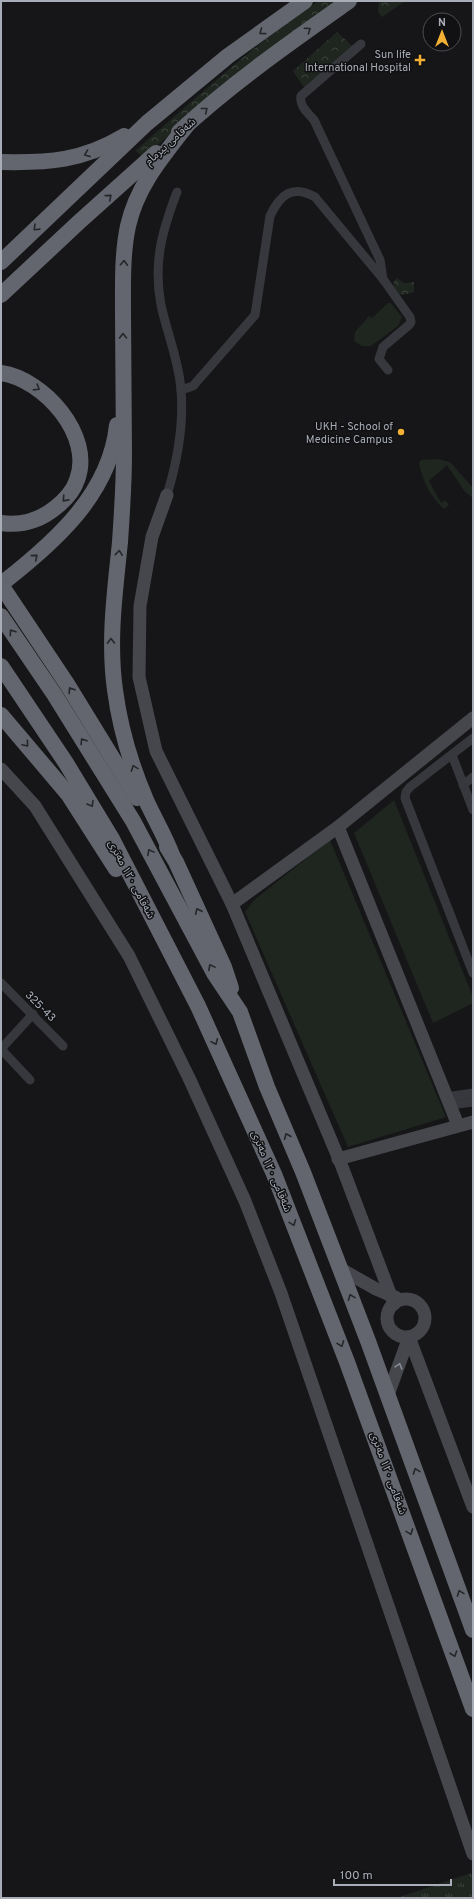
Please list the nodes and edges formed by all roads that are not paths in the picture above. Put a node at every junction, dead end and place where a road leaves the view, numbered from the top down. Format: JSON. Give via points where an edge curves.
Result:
{"nodes":[{"id":1,"x":305,"y":1,"type":"edge"},
{"id":2,"x":349,"y":1,"type":"edge"},
{"id":3,"x":361,"y":44,"type":"dead end"},
{"id":4,"x":147,"y":123,"type":"junction"},
{"id":5,"x":186,"y":125,"type":"junction"},
{"id":6,"x":1,"y":162,"type":"edge"},
{"id":7,"x":177,"y":192,"type":"dead end"},
{"id":8,"x":6,"y":257,"type":"edge"},
{"id":9,"x":383,"y":279,"type":"junction"},
{"id":10,"x":1,"y":295,"type":"edge"},
{"id":11,"x":388,"y":370,"type":"dead end"},
{"id":12,"x":123,"y":371,"type":"junction"},
{"id":13,"x":1,"y":373,"type":"edge"},
{"id":14,"x":181,"y":390,"type":"junction"},
{"id":15,"x":167,"y":495,"type":"joint"},
{"id":16,"x":1,"y":523,"type":"edge"},
{"id":17,"x":5,"y":588,"type":"edge"},
{"id":18,"x":1,"y":616,"type":"edge"},
{"id":19,"x":1,"y":666,"type":"edge"},
{"id":20,"x":1,"y":679,"type":"edge"},
{"id":21,"x":1,"y":715,"type":"edge"},
{"id":22,"x":473,"y":718,"type":"edge"},
{"id":23,"x":473,"y":738,"type":"edge"},
{"id":24,"x":452,"y":755,"type":"junction"},
{"id":25,"x":1,"y":769,"type":"edge"},
{"id":26,"x":473,"y":777,"type":"edge"},
{"id":27,"x":76,"y":780,"type":"junction"},
{"id":28,"x":463,"y":785,"type":"junction"},
{"id":29,"x":473,"y":810,"type":"edge"},
{"id":30,"x":338,"y":827,"type":"junction"},
{"id":31,"x":172,"y":855,"type":"junction"},
{"id":32,"x":232,"y":904,"type":"junction"},
{"id":33,"x":473,"y":973,"type":"edge"},
{"id":34,"x":1,"y":983,"type":"edge"},
{"id":35,"x":198,"y":1006,"type":"junction"},
{"id":36,"x":240,"y":1012,"type":"junction"},
{"id":37,"x":33,"y":1014,"type":"junction"},
{"id":38,"x":63,"y":1046,"type":"dead end"},
{"id":39,"x":1,"y":1049,"type":"edge"},
{"id":40,"x":30,"y":1080,"type":"dead end"},
{"id":41,"x":470,"y":1098,"type":"edge"},
{"id":42,"x":448,"y":1101,"type":"junction"},
{"id":43,"x":473,"y":1122,"type":"edge"},
{"id":44,"x":458,"y":1125,"type":"junction"},
{"id":45,"x":338,"y":1159,"type":"junction"},
{"id":46,"x":340,"y":1268,"type":"junction"},
{"id":47,"x":396,"y":1300,"type":"junction"},
{"id":48,"x":409,"y":1337,"type":"junction"},
{"id":49,"x":388,"y":1395,"type":"junction"},
{"id":50,"x":473,"y":1507,"type":"edge"},
{"id":51,"x":473,"y":1630,"type":"edge"},
{"id":52,"x":473,"y":1709,"type":"edge"},
{"id":53,"x":473,"y":1854,"type":"edge"}],
"edges":[{"from":1,"to":4,"type":"highway","one_way":true,"via":[[228,56]]},
{"from":5,"to":2,"type":"highway","name":"شەقامی پیرمام","one_way":true,"via":[[299,36]]},
{"from":3,"to":9,"type":"street","via":[[301,96],[300,100],[314,120],[380,260]]},
{"from":4,"to":6,"type":"highway","one_way":true,"via":[[109,145],[81,156],[54,161]]},
{"from":4,"to":8,"type":"highway","one_way":true},
{"from":10,"to":5,"type":"highway","name":"شەقامی پیرمام","one_way":true},
{"from":12,"to":5,"type":"highway","one_way":true,"via":[[123,302],[128,226],[139,192]]},
{"from":7,"to":14,"type":"street","via":[[163,228],[158,278],[161,306],[172,343]]},
{"from":9,"to":11,"type":"street","via":[[411,322],[383,347],[379,359]]},
{"from":9,"to":14,"type":"street","via":[[315,197],[305,191],[294,191],[284,196],[270,216],[255,315],[193,386]]},
{"from":17,"to":12,"type":"highway","one_way":true,"via":[[70,524],[99,482],[108,464],[116,431]]},
{"from":31,"to":12,"type":"highway","one_way":true,"via":[[147,802],[129,755],[115,691],[111,634],[120,541],[124,456]]},
{"from":13,"to":16,"type":"highway","one_way":true,"via":[[40,389],[60,411],[78,446],[80,470],[77,481],[64,501],[41,519],[28,523]]},
{"from":14,"to":15,"type":"street","via":[[177,454]]},
{"from":15,"to":32,"type":"street","via":[[152,537],[140,606],[139,677],[156,751]]},
{"from":31,"to":17,"type":"highway","one_way":true},
{"from":36,"to":18,"type":"highway","one_way":true,"via":[[214,973],[133,821],[54,694]]},
{"from":19,"to":27,"type":"highway","name":"شەقامی ١٢٠ مەتری"},
{"from":20,"to":27,"type":"highway"},
{"from":21,"to":35,"type":"highway","one_way":true,"via":[[59,782],[84,817]]},
{"from":22,"to":30,"type":"street"},
{"from":23,"to":24,"type":"street"},
{"from":24,"to":28,"type":"street"},
{"from":24,"to":33,"type":"street","via":[[408,789],[405,798]]},
{"from":25,"to":53,"type":"street","via":[[35,806],[130,956],[245,1201],[281,1293]]},
{"from":26,"to":28,"type":"street"},
{"from":27,"to":35,"type":"highway","name":"شەقامی ١٢٠ مەتری","one_way":true,"via":[[112,839]]},
{"from":28,"to":29,"type":"street"},
{"from":30,"to":32,"type":"street"},
{"from":30,"to":42,"type":"street"},
{"from":36,"to":31,"type":"highway","one_way":true,"via":[[224,967]]},
{"from":32,"to":45,"type":"street"},
{"from":34,"to":37,"type":"street","name":"325-43"},
{"from":35,"to":52,"type":"highway","name":"شەقامی ١٢٠ مەتری","one_way":true,"via":[[285,1203],[347,1362]]},
{"from":46,"to":36,"type":"highway","one_way":true,"via":[[267,1088]]},
{"from":37,"to":38,"type":"street","name":"325-43"},
{"from":37,"to":39,"type":"street"},
{"from":39,"to":40,"type":"street"},
{"from":41,"to":42,"type":"street"},
{"from":42,"to":44,"type":"street"},
{"from":43,"to":44,"type":"street"},
{"from":44,"to":45,"type":"street"},
{"from":45,"to":47,"type":"street"},
{"from":46,"to":47,"type":"street"},
{"from":49,"to":46,"type":"highway","one_way":true},
{"from":47,"to":48,"type":"street","via":[[388,1310],[389,1328],[398,1336]]},
{"from":47,"to":48,"type":"street","via":[[415,1302],[424,1312],[424,1325],[416,1335]]},
{"from":49,"to":48,"type":"street","one_way":true},
{"from":48,"to":50,"type":"street"},
{"from":51,"to":49,"type":"highway","one_way":true}]}
